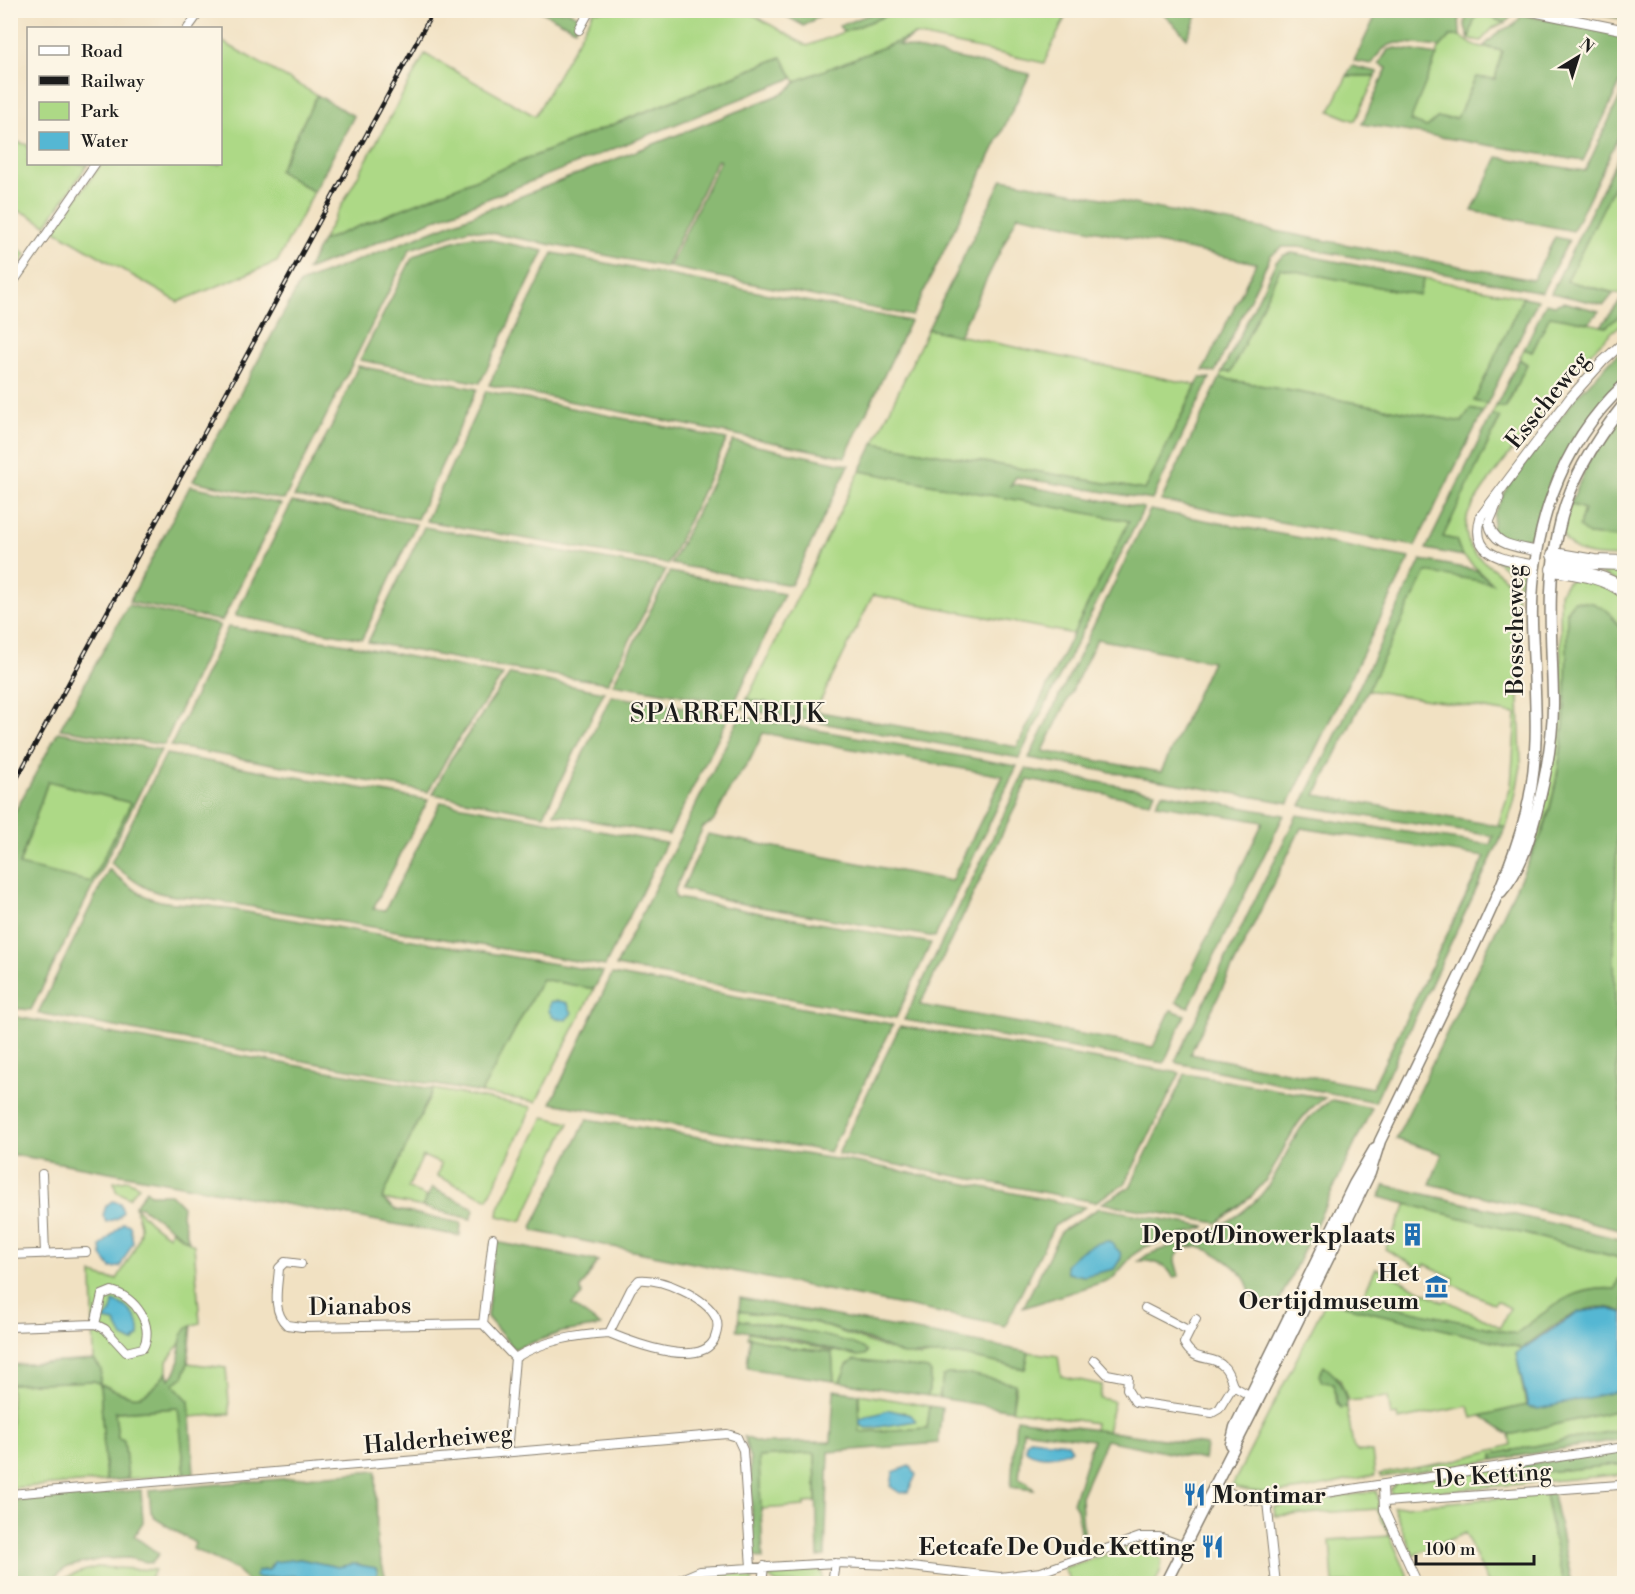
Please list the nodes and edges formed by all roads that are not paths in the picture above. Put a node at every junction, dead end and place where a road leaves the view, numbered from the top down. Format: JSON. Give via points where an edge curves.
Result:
{"nodes":[{"id":1,"x":201,"y":10,"type":"edge"},
{"id":2,"x":590,"y":10,"type":"edge"},
{"id":3,"x":1525,"y":10,"type":"edge"},
{"id":4,"x":189,"y":27,"type":"edge"},
{"id":5,"x":579,"y":30,"type":"dead end"},
{"id":6,"x":1624,"y":30,"type":"edge"},
{"id":7,"x":94,"y":165,"type":"edge"},
{"id":8,"x":10,"y":287,"type":"edge"},
{"id":9,"x":1624,"y":342,"type":"edge"},
{"id":10,"x":1624,"y":385,"type":"edge"},
{"id":11,"x":1624,"y":404,"type":"edge"},
{"id":12,"x":1504,"y":486,"type":"junction"},
{"id":13,"x":1536,"y":551,"type":"junction"},
{"id":14,"x":1553,"y":562,"type":"junction"},
{"id":15,"x":1624,"y":563,"type":"edge"},
{"id":16,"x":1533,"y":565,"type":"junction"},
{"id":17,"x":1624,"y":591,"type":"edge"},
{"id":18,"x":1499,"y":895,"type":"junction"},
{"id":19,"x":42,"y":1174,"type":"dead end"},
{"id":20,"x":493,"y":1238,"type":"dead end"},
{"id":21,"x":86,"y":1252,"type":"dead end"},
{"id":22,"x":45,"y":1254,"type":"junction"},
{"id":23,"x":10,"y":1255,"type":"edge"},
{"id":24,"x":301,"y":1264,"type":"dead end"},
{"id":25,"x":1145,"y":1308,"type":"dead end"},
{"id":26,"x":1196,"y":1318,"type":"dead end"},
{"id":27,"x":95,"y":1324,"type":"junction"},
{"id":28,"x":483,"y":1324,"type":"junction"},
{"id":29,"x":10,"y":1327,"type":"edge"},
{"id":30,"x":1190,"y":1331,"type":"junction"},
{"id":31,"x":609,"y":1333,"type":"junction"},
{"id":32,"x":515,"y":1358,"type":"junction"},
{"id":33,"x":1094,"y":1360,"type":"dead end"},
{"id":34,"x":1233,"y":1386,"type":"junction"},
{"id":35,"x":1254,"y":1398,"type":"junction"},
{"id":36,"x":1624,"y":1447,"type":"edge"},
{"id":37,"x":507,"y":1453,"type":"junction"},
{"id":38,"x":1619,"y":1485,"type":"dead end"},
{"id":39,"x":1213,"y":1486,"type":"junction"},
{"id":40,"x":1383,"y":1486,"type":"junction"},
{"id":41,"x":10,"y":1494,"type":"edge"},
{"id":42,"x":1267,"y":1502,"type":"junction"},
{"id":43,"x":1385,"y":1502,"type":"junction"},
{"id":44,"x":1182,"y":1550,"type":"junction"},
{"id":45,"x":835,"y":1563,"type":"junction"},
{"id":46,"x":764,"y":1566,"type":"junction"},
{"id":47,"x":750,"y":1567,"type":"junction"},
{"id":48,"x":980,"y":1580,"type":"edge"},
{"id":49,"x":669,"y":1584,"type":"edge"},
{"id":50,"x":762,"y":1584,"type":"edge"},
{"id":51,"x":832,"y":1584,"type":"edge"},
{"id":52,"x":1165,"y":1584,"type":"edge"},
{"id":53,"x":1276,"y":1584,"type":"edge"},
{"id":54,"x":1418,"y":1584,"type":"edge"}],
"edges":[{"from":1,"to":4,"type":"street"},
{"from":2,"to":5,"type":"street"},
{"from":3,"to":6,"type":"street"},
{"from":7,"to":8,"type":"street"},
{"from":9,"to":12,"type":"street","name":"Esscheweg","via":[[1570,398]]},
{"from":10,"to":13,"type":"main road","name":"Bosscheweg","via":[[1593,419],[1561,473]]},
{"from":11,"to":14,"type":"main road","name":"Bosscheweg","via":[[1604,429],[1574,482]]},
{"from":12,"to":13,"type":"street","name":"Esscheweg","via":[[1491,514],[1490,530],[1503,544]]},
{"from":12,"to":16,"type":"street","name":"Esscheweg","via":[[1481,516],[1479,542],[1499,558]]},
{"from":13,"to":14,"type":"main road"},
{"from":13,"to":16,"type":"main road","name":"Bosscheweg"},
{"from":14,"to":15,"type":"highway"},
{"from":14,"to":16,"type":"main road"},
{"from":14,"to":17,"type":"highway","via":[[1614,583]]},
{"from":14,"to":18,"type":"main road","name":"Bosscheweg","via":[[1550,625],[1554,699],[1549,758],[1525,853],[1516,875]]},
{"from":16,"to":18,"type":"main road","name":"Bosscheweg","via":[[1535,758],[1526,814]]},
{"from":18,"to":35,"type":"main road","name":"Bosscheweg","via":[[1380,1141],[1370,1173]]},
{"from":19,"to":22,"type":"street"},
{"from":20,"to":28,"type":"street"},
{"from":21,"to":22,"type":"street"},
{"from":22,"to":23,"type":"street"},
{"from":24,"to":28,"type":"street","name":"Dianabos","via":[[285,1262],[279,1268],[278,1315],[287,1325]]},
{"from":25,"to":30,"type":"street"},
{"from":26,"to":30,"type":"street"},
{"from":27,"to":27,"type":"street","via":[[126,1352],[143,1348],[147,1339],[144,1318],[118,1292],[102,1295]]},
{"from":27,"to":29,"type":"street"},
{"from":28,"to":32,"type":"street"},
{"from":30,"to":34,"type":"street","via":[[1184,1343],[1188,1351],[1220,1364]]},
{"from":31,"to":31,"type":"street","via":[[639,1280],[654,1281],[686,1293],[717,1320],[712,1344],[693,1352],[654,1348]]},
{"from":31,"to":32,"type":"street","via":[[559,1339]]},
{"from":32,"to":37,"type":"street"},
{"from":33,"to":34,"type":"street","via":[[1107,1374],[1128,1378],[1127,1389],[1135,1402],[1212,1413],[1219,1409]]},
{"from":34,"to":35,"type":"street"},
{"from":35,"to":39,"type":"main road","name":"Bosscheweg","via":[[1235,1427],[1227,1459]]},
{"from":36,"to":40,"type":"street","name":"De Ketting"},
{"from":37,"to":41,"type":"street","name":"Halderheiweg"},
{"from":37,"to":47,"type":"street","name":"Halderheiweg","via":[[732,1435],[742,1442]]},
{"from":38,"to":43,"type":"street","name":"De Ketting"},
{"from":39,"to":42,"type":"street","name":"De Ketting","via":[[1246,1499]]},
{"from":39,"to":44,"type":"main road","name":"Bosscheweg"},
{"from":40,"to":42,"type":"street","name":"De Ketting"},
{"from":40,"to":43,"type":"street"},
{"from":42,"to":53,"type":"street"},
{"from":43,"to":54,"type":"street","via":[[1384,1510]]},
{"from":44,"to":48,"type":"street","via":[[1159,1537],[1140,1537],[1041,1572]]},
{"from":44,"to":52,"type":"main road","name":"Bosscheweg"},
{"from":45,"to":46,"type":"street"},
{"from":45,"to":48,"type":"street","via":[[893,1565]]},
{"from":45,"to":51,"type":"street"},
{"from":46,"to":47,"type":"street"},
{"from":46,"to":50,"type":"street"},
{"from":47,"to":49,"type":"street","via":[[700,1571]]}]}
